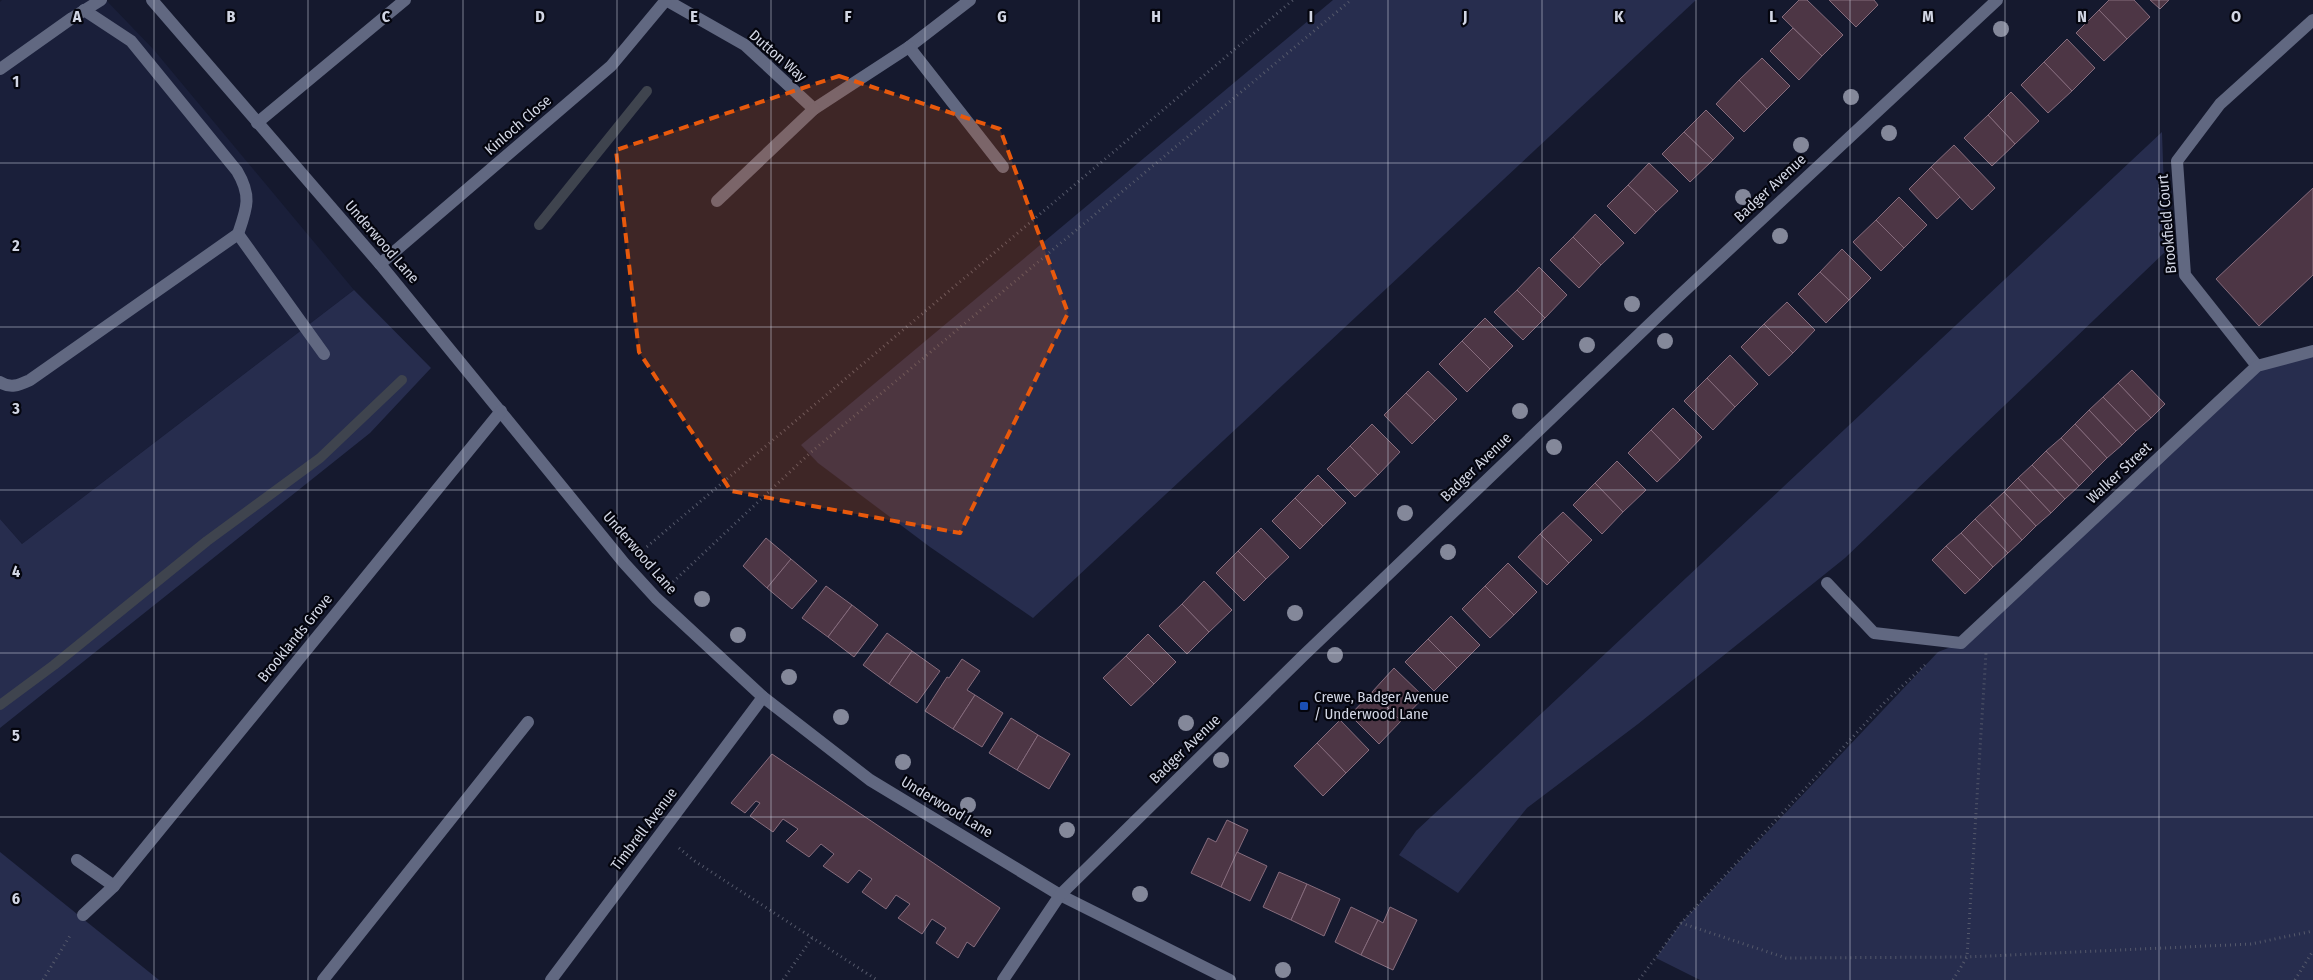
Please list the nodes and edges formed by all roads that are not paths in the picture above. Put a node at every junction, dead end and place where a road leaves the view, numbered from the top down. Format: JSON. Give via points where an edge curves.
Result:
{"nodes":[{"id":1,"x":101,"y":0,"type":"edge"},
{"id":2,"x":152,"y":0,"type":"edge"},
{"id":3,"x":405,"y":0,"type":"edge"},
{"id":4,"x":666,"y":0,"type":"edge"},
{"id":5,"x":970,"y":0,"type":"edge"},
{"id":6,"x":1997,"y":0,"type":"edge"},
{"id":7,"x":84,"y":10,"type":"junction"},
{"id":8,"x":2313,"y":20,"type":"edge"},
{"id":9,"x":909,"y":47,"type":"junction"},
{"id":10,"x":0,"y":68,"type":"edge"},
{"id":11,"x":814,"y":110,"type":"junction"},
{"id":12,"x":257,"y":122,"type":"junction"},
{"id":13,"x":1002,"y":167,"type":"dead end"},
{"id":14,"x":717,"y":201,"type":"dead end"},
{"id":15,"x":238,"y":234,"type":"junction"},
{"id":16,"x":380,"y":264,"type":"junction"},
{"id":17,"x":2313,"y":351,"type":"edge"},
{"id":18,"x":324,"y":354,"type":"dead end"},
{"id":19,"x":2257,"y":366,"type":"junction"},
{"id":20,"x":0,"y":382,"type":"edge"},
{"id":21,"x":501,"y":411,"type":"junction"},
{"id":22,"x":1827,"y":583,"type":"dead end"},
{"id":23,"x":763,"y":698,"type":"junction"},
{"id":24,"x":528,"y":722,"type":"dead end"},
{"id":25,"x":77,"y":860,"type":"dead end"},
{"id":26,"x":114,"y":886,"type":"junction"},
{"id":27,"x":1060,"y":895,"type":"junction"},
{"id":28,"x":83,"y":915,"type":"road end"},
{"id":29,"x":323,"y":980,"type":"edge"},
{"id":30,"x":551,"y":980,"type":"edge"},
{"id":31,"x":1003,"y":980,"type":"edge"},
{"id":32,"x":1230,"y":980,"type":"edge"}],
"edges":[{"from":1,"to":7,"type":"street"},
{"from":2,"to":12,"type":"street","name":"Underwood Lane"},
{"from":3,"to":12,"type":"street"},
{"from":4,"to":11,"type":"street","name":"Dutton Way","via":[[745,45]]},
{"from":4,"to":16,"type":"street","name":"Kinloch Close","via":[[611,66]]},
{"from":5,"to":9,"type":"street"},
{"from":6,"to":27,"type":"street","name":"Badger Avenue","via":[[1678,297],[1311,648]]},
{"from":7,"to":10,"type":"street"},
{"from":7,"to":15,"type":"street","via":[[131,41],[237,171],[247,197]]},
{"from":8,"to":19,"type":"street","name":"Brookfield Court","via":[[2220,104],[2177,160],[2185,275]]},
{"from":9,"to":11,"type":"street"},
{"from":9,"to":13,"type":"street"},
{"from":11,"to":14,"type":"street"},
{"from":12,"to":16,"type":"street","name":"Underwood Lane"},
{"from":15,"to":18,"type":"street"},
{"from":15,"to":20,"type":"street","via":[[30,380],[17,386]]},
{"from":16,"to":21,"type":"street","name":"Underwood Lane"},
{"from":17,"to":19,"type":"street","name":"Walker Street"},
{"from":19,"to":22,"type":"street","name":"Walker Street","via":[[1961,643],[1874,633]]},
{"from":21,"to":23,"type":"street","name":"Underwood Lane","via":[[624,563],[656,598]]},
{"from":21,"to":26,"type":"street","name":"Brooklands Grove"},
{"from":23,"to":27,"type":"street","name":"Underwood Lane","via":[[870,780]]},
{"from":23,"to":30,"type":"street","name":"Timbrell Avenue"},
{"from":24,"to":29,"type":"street"},
{"from":25,"to":26,"type":"street"},
{"from":26,"to":28,"type":"street","name":"Brooklands Grove"},
{"from":27,"to":31,"type":"street","name":"Badger Avenue"},
{"from":27,"to":32,"type":"street","name":"Underwood Lane"}]}
